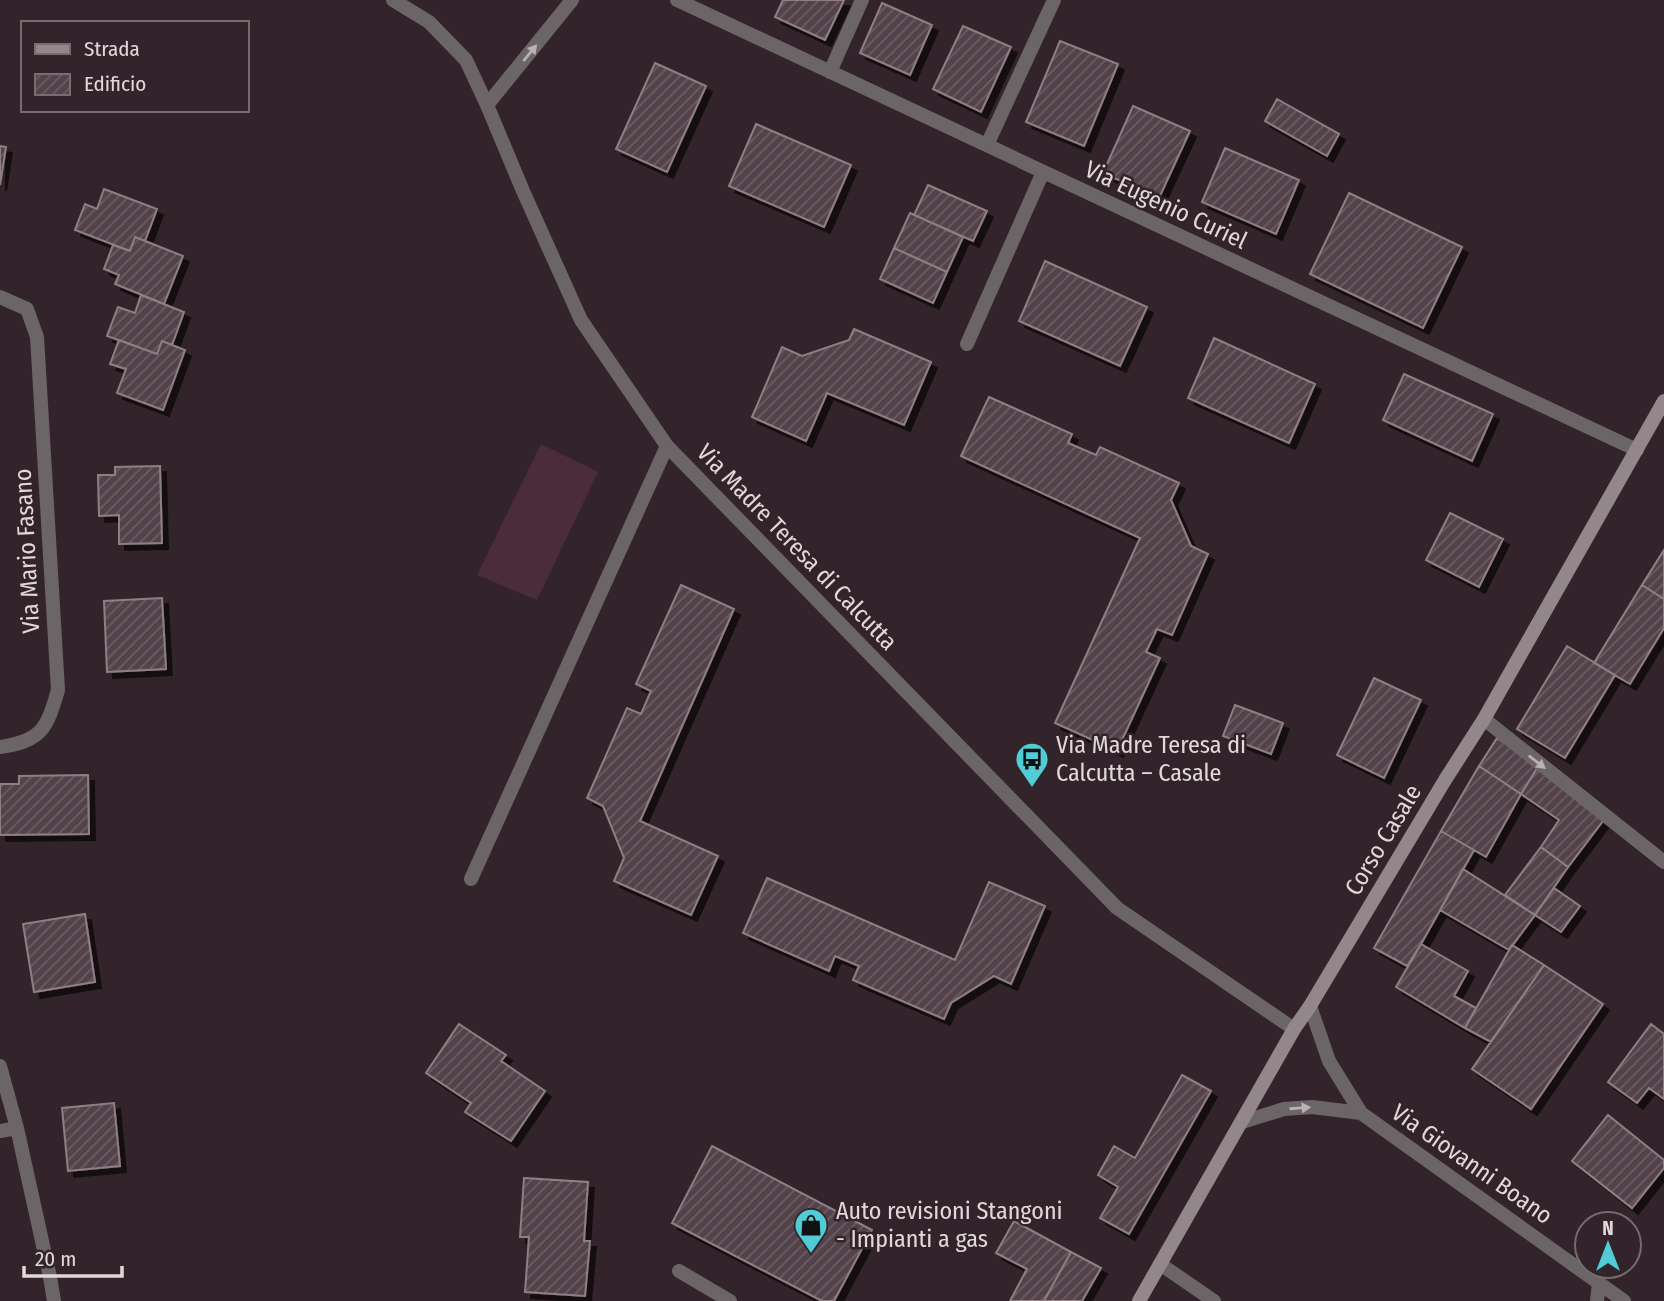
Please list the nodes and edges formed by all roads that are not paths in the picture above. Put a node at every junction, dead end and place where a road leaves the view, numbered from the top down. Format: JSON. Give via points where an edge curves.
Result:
{"nodes":[{"id":1,"x":393,"y":0,"type":"edge"},
{"id":2,"x":572,"y":0,"type":"edge"},
{"id":3,"x":677,"y":0,"type":"edge"},
{"id":4,"x":862,"y":0,"type":"edge"},
{"id":5,"x":1054,"y":0,"type":"edge"},
{"id":6,"x":830,"y":72,"type":"junction"},
{"id":7,"x":487,"y":105,"type":"junction"},
{"id":8,"x":986,"y":145,"type":"junction"},
{"id":9,"x":1043,"y":172,"type":"junction"},
{"id":10,"x":0,"y":298,"type":"edge"},
{"id":11,"x":967,"y":344,"type":"dead end"},
{"id":12,"x":1664,"y":401,"type":"edge"},
{"id":13,"x":667,"y":446,"type":"junction"},
{"id":14,"x":1637,"y":450,"type":"junction"},
{"id":15,"x":1484,"y":719,"type":"junction"},
{"id":16,"x":0,"y":747,"type":"edge"},
{"id":17,"x":1664,"y":862,"type":"edge"},
{"id":18,"x":471,"y":879,"type":"dead end"},
{"id":19,"x":1310,"y":1006,"type":"junction"},
{"id":20,"x":1294,"y":1029,"type":"junction"},
{"id":21,"x":0,"y":1066,"type":"edge"},
{"id":22,"x":1361,"y":1113,"type":"junction"},
{"id":23,"x":1242,"y":1122,"type":"junction"},
{"id":24,"x":17,"y":1128,"type":"junction"},
{"id":25,"x":0,"y":1131,"type":"edge"},
{"id":26,"x":1160,"y":1264,"type":"junction"},
{"id":27,"x":679,"y":1271,"type":"dead end"},
{"id":28,"x":1600,"y":1283,"type":"junction"},
{"id":29,"x":54,"y":1301,"type":"edge"},
{"id":30,"x":730,"y":1301,"type":"edge"},
{"id":31,"x":1139,"y":1301,"type":"edge"},
{"id":32,"x":1214,"y":1301,"type":"edge"},
{"id":33,"x":1597,"y":1301,"type":"edge"},
{"id":34,"x":1624,"y":1301,"type":"edge"}],
"edges":[{"from":1,"to":7,"type":"street","name":"Via Madre Teresa di Calcutta","via":[[429,22],[466,60]]},
{"from":7,"to":2,"type":"street","one_way":true},
{"from":3,"to":6,"type":"street","name":"Via Eugenio Curiel"},
{"from":4,"to":6,"type":"street"},
{"from":5,"to":8,"type":"street"},
{"from":6,"to":8,"type":"street","name":"Via Eugenio Curiel"},
{"from":7,"to":13,"type":"street","name":"Via Madre Teresa di Calcutta","via":[[582,320]]},
{"from":8,"to":9,"type":"street","name":"Via Eugenio Curiel"},
{"from":9,"to":11,"type":"street"},
{"from":9,"to":14,"type":"street","name":"Via Eugenio Curiel"},
{"from":10,"to":16,"type":"street","name":"Via Mario Fasano","via":[[27,309],[37,337],[58,690],[49,720],[30,740]]},
{"from":12,"to":14,"type":"street","name":"Corso Casale"},
{"from":13,"to":18,"type":"street"},
{"from":13,"to":20,"type":"street","name":"Via Madre Teresa di Calcutta","via":[[1117,908]]},
{"from":14,"to":15,"type":"street","name":"Corso Casale"},
{"from":15,"to":17,"type":"street","one_way":true},
{"from":15,"to":19,"type":"street","name":"Corso Casale"},
{"from":19,"to":20,"type":"street","name":"Corso Casale"},
{"from":19,"to":22,"type":"street","name":"Via Giovanni Boano","via":[[1329,1061]]},
{"from":20,"to":23,"type":"street","name":"Corso Casale"},
{"from":21,"to":24,"type":"street"},
{"from":23,"to":22,"type":"street","name":"Via Giovanni Boano","one_way":true,"via":[[1284,1109]]},
{"from":22,"to":28,"type":"street","name":"Via Giovanni Boano"},
{"from":23,"to":26,"type":"street","name":"Corso Casale"},
{"from":24,"to":25,"type":"street"},
{"from":24,"to":29,"type":"street"},
{"from":26,"to":31,"type":"street","name":"Corso Casale"},
{"from":26,"to":32,"type":"street"},
{"from":27,"to":30,"type":"street"},
{"from":28,"to":33,"type":"street"},
{"from":28,"to":34,"type":"street","name":"Via Giovanni Boano"}]}
